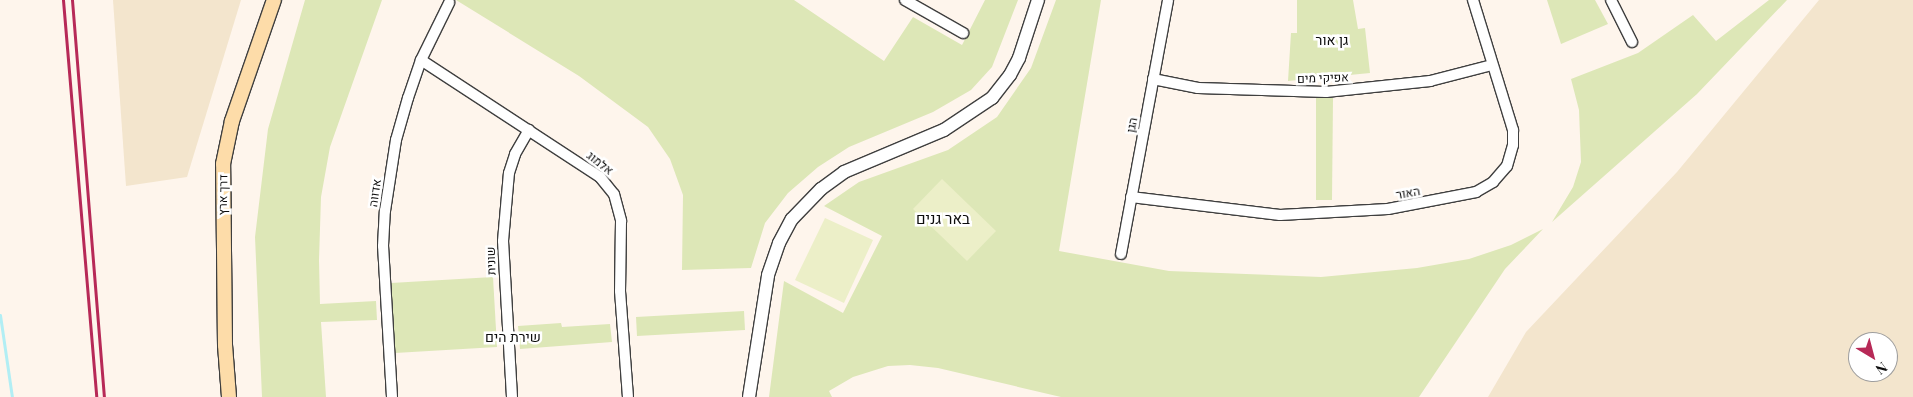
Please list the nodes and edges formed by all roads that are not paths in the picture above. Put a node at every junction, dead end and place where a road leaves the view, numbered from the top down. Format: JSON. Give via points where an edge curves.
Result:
{"nodes":[{"id":1,"x":274,"y":0,"type":"edge"},
{"id":2,"x":906,"y":0,"type":"edge"},
{"id":3,"x":1038,"y":0,"type":"edge"},
{"id":4,"x":1168,"y":0,"type":"edge"},
{"id":5,"x":1473,"y":0,"type":"edge"},
{"id":6,"x":1611,"y":0,"type":"edge"},
{"id":7,"x":449,"y":3,"type":"dead end"},
{"id":8,"x":963,"y":33,"type":"dead end"},
{"id":9,"x":1632,"y":42,"type":"dead end"},
{"id":10,"x":421,"y":60,"type":"junction"},
{"id":11,"x":1492,"y":65,"type":"junction"},
{"id":12,"x":1153,"y":80,"type":"junction"},
{"id":13,"x":529,"y":130,"type":"junction"},
{"id":14,"x":1131,"y":197,"type":"junction"},
{"id":15,"x":1121,"y":254,"type":"dead end"},
{"id":16,"x":229,"y":397,"type":"edge"},
{"id":17,"x":392,"y":397,"type":"edge"},
{"id":18,"x":512,"y":397,"type":"edge"},
{"id":19,"x":628,"y":397,"type":"edge"},
{"id":20,"x":749,"y":397,"type":"edge"}],
"edges":[{"from":1,"to":16,"type":"main road","name":"דרך ארץ","via":[[232,121],[223,164],[225,345]]},
{"from":2,"to":8,"type":"street"},
{"from":3,"to":20,"type":"street","via":[[1019,58],[992,98],[944,130],[844,172],[821,189],[792,218],[768,275]]},
{"from":4,"to":12,"type":"street","name":"הגן"},
{"from":5,"to":11,"type":"street","name":"האור"},
{"from":6,"to":9,"type":"street"},
{"from":7,"to":10,"type":"street","name":"אדווה"},
{"from":10,"to":13,"type":"street","name":"אלמוג"},
{"from":10,"to":17,"type":"street","name":"אדווה","via":[[396,140],[385,211],[383,246]]},
{"from":11,"to":12,"type":"street","name":"אפיקי מים","via":[[1430,81],[1326,92],[1198,88]]},
{"from":11,"to":14,"type":"street","name":"האור","via":[[1512,130],[1513,145],[1507,166],[1493,182],[1476,192],[1388,209],[1280,215]]},
{"from":12,"to":14,"type":"street","name":"הגן"},
{"from":13,"to":18,"type":"street","name":"שונית","via":[[514,154],[509,173],[503,241]]},
{"from":13,"to":19,"type":"street","name":"אלמוג","via":[[600,177],[614,194],[621,221],[620,291]]},
{"from":14,"to":15,"type":"street","name":"הגן"}]}
